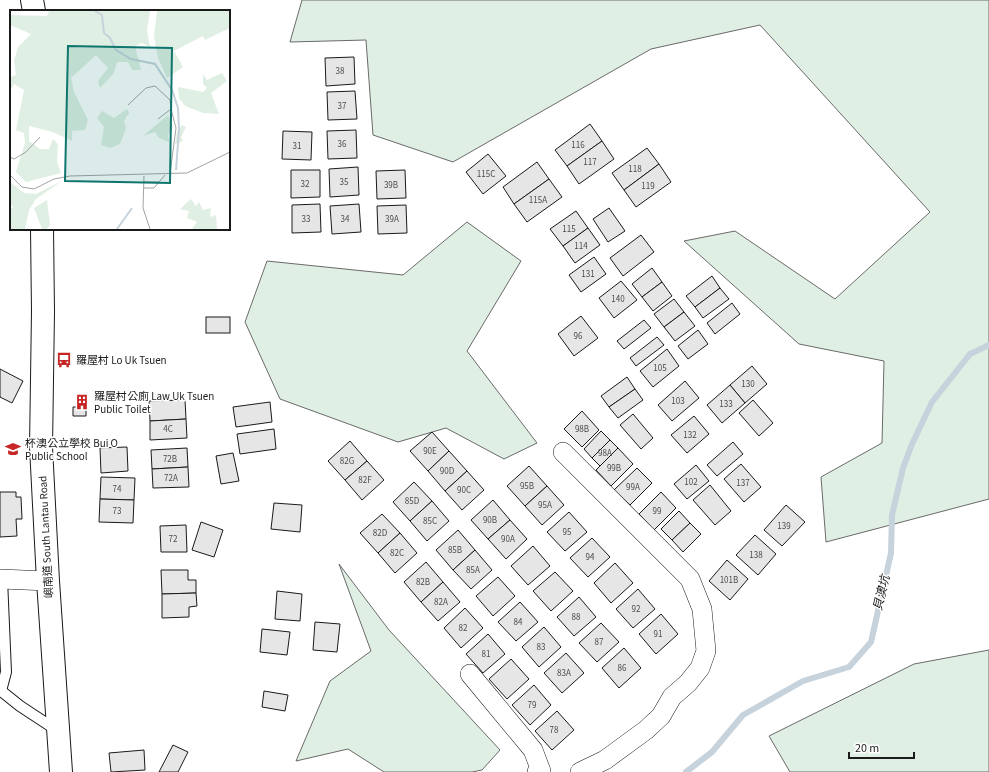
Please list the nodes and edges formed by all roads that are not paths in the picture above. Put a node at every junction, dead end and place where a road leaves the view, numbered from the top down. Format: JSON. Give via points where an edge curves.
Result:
{"nodes":[{"id":1,"x":32,"y":0,"type":"edge"},
{"id":2,"x":34,"y":10,"type":"edge"},
{"id":3,"x":42,"y":230,"type":"edge"},
{"id":4,"x":562,"y":452,"type":"dead end"},
{"id":5,"x":1,"y":579,"type":"edge"},
{"id":6,"x":48,"y":581,"type":"junction"},
{"id":7,"x":470,"y":674,"type":"dead end"},
{"id":8,"x":1,"y":690,"type":"edge"},
{"id":9,"x":58,"y":731,"type":"junction"},
{"id":10,"x":61,"y":772,"type":"edge"},
{"id":11,"x":543,"y":772,"type":"edge"},
{"id":12,"x":580,"y":772,"type":"edge"}],
"edges":[{"from":1,"to":2,"type":"main road"},
{"from":3,"to":6,"type":"main road","name":"嶼南道 South Lantau Road","via":[[41,446]]},
{"from":4,"to":12,"type":"street","via":[[690,578],[702,609],[706,651],[700,668],[672,697],[661,716],[605,760]]},
{"from":5,"to":6,"type":"street"},
{"from":5,"to":8,"type":"lane","via":[[6,672]]},
{"from":6,"to":9,"type":"main road","name":"嶼南道 South Lantau Road"},
{"from":7,"to":11,"type":"street","via":[[533,750]]},
{"from":8,"to":9,"type":"lane"},
{"from":9,"to":10,"type":"main road","name":"嶼南道 South Lantau Road"}]}
